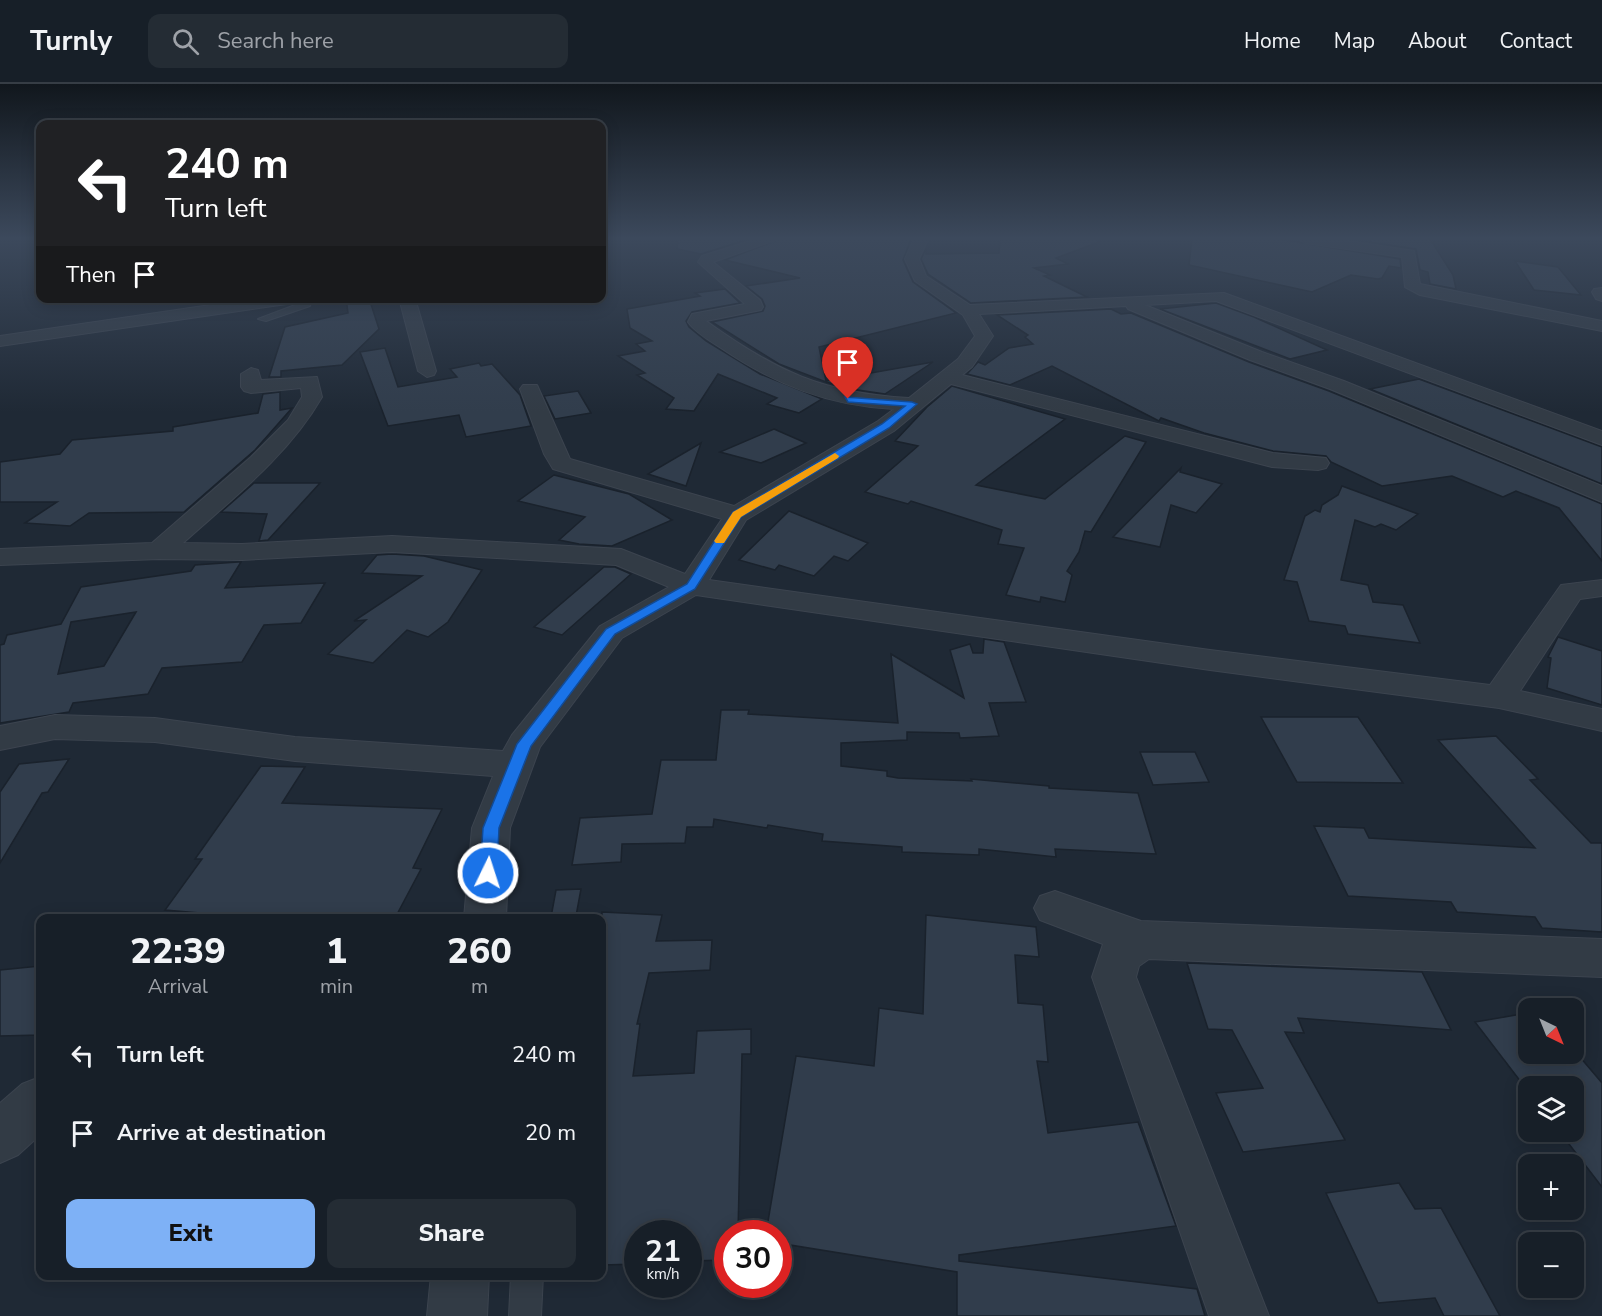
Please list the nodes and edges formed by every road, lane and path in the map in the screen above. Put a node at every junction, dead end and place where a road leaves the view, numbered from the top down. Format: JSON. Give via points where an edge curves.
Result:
{"nodes":[{"id":1,"x":746,"y":296,"type":"edge"},
{"id":2,"x":947,"y":296,"type":"edge"},
{"id":3,"x":1212,"y":296,"type":"edge"},
{"id":4,"x":1219,"y":296,"type":"edge"},
{"id":5,"x":1449,"y":296,"type":"edge"},
{"id":6,"x":261,"y":303,"type":"edge"},
{"id":7,"x":307,"y":303,"type":"edge"},
{"id":8,"x":408,"y":303,"type":"edge"},
{"id":9,"x":1127,"y":303,"type":"junction"},
{"id":10,"x":967,"y":310,"type":"junction"},
{"id":11,"x":263,"y":319,"type":"dead end"},
{"id":12,"x":1602,"y":326,"type":"edge"},
{"id":13,"x":0,"y":342,"type":"edge"},
{"id":14,"x":427,"y":371,"type":"dead end"},
{"id":15,"x":251,"y":374,"type":"dead end"},
{"id":16,"x":947,"y":377,"type":"junction"},
{"id":17,"x":530,"y":389,"type":"dead end"},
{"id":18,"x":912,"y":404,"type":"junction"},
{"id":19,"x":1602,"y":438,"type":"edge"},
{"id":20,"x":1318,"y":463,"type":"dead end"},
{"id":21,"x":1602,"y":495,"type":"edge"},
{"id":22,"x":737,"y":515,"type":"junction"},
{"id":23,"x":159,"y":551,"type":"junction"},
{"id":24,"x":0,"y":557,"type":"edge"},
{"id":25,"x":691,"y":586,"type":"junction"},
{"id":26,"x":1602,"y":588,"type":"edge"},
{"id":27,"x":1499,"y":698,"type":"junction"},
{"id":28,"x":1602,"y":720,"type":"edge"},
{"id":29,"x":0,"y":738,"type":"edge"},
{"id":30,"x":516,"y":765,"type":"junction"},
{"id":31,"x":1055,"y":908,"type":"dead end"},
{"id":32,"x":485,"y":914,"type":"edge"},
{"id":33,"x":1141,"y":940,"type":"junction"},
{"id":34,"x":1602,"y":958,"type":"edge"},
{"id":35,"x":36,"y":1106,"type":"edge"},
{"id":36,"x":36,"y":1128,"type":"edge"},
{"id":37,"x":0,"y":1137,"type":"edge"},
{"id":38,"x":0,"y":1142,"type":"edge"},
{"id":39,"x":460,"y":1280,"type":"edge"},
{"id":40,"x":527,"y":1280,"type":"edge"},
{"id":41,"x":457,"y":1316,"type":"edge"},
{"id":42,"x":525,"y":1316,"type":"edge"},
{"id":43,"x":1239,"y":1316,"type":"edge"}],
"edges":[{"from":1,"to":18,"type":"street","via":[[755,307],[698,318],[696,322],[747,359],[785,380],[848,399]]},
{"from":2,"to":10,"type":"street"},
{"from":3,"to":9,"type":"street"},
{"from":4,"to":19,"type":"street"},
{"from":5,"to":12,"type":"street"},
{"from":6,"to":13,"type":"street"},
{"from":7,"to":11,"type":"lane"},
{"from":8,"to":14,"type":"street"},
{"from":9,"to":10,"type":"street"},
{"from":9,"to":21,"type":"street"},
{"from":10,"to":16,"type":"street","via":[[984,336],[965,363]]},
{"from":15,"to":23,"type":"street","via":[[251,387],[310,381],[312,397],[296,424],[259,462]]},
{"from":16,"to":18,"type":"street"},
{"from":16,"to":20,"type":"street","via":[[1272,460]]},
{"from":17,"to":22,"type":"street","via":[[561,464]]},
{"from":18,"to":22,"type":"street","via":[[886,426]]},
{"from":22,"to":25,"type":"street"},
{"from":23,"to":24,"type":"street"},
{"from":23,"to":25,"type":"street","via":[[242,552],[392,544],[621,557]]},
{"from":25,"to":27,"type":"street"},
{"from":25,"to":30,"type":"street","via":[[610,632],[524,744]]},
{"from":26,"to":27,"type":"street","via":[[1571,591]]},
{"from":27,"to":28,"type":"street"},
{"from":29,"to":30,"type":"street","via":[[55,727],[155,730],[295,749]]},
{"from":30,"to":32,"type":"street","via":[[491,828]]},
{"from":31,"to":33,"type":"street"},
{"from":33,"to":34,"type":"street"},
{"from":33,"to":43,"type":"street","via":[[1119,956],[1114,977]]},
{"from":35,"to":37,"type":"street"},
{"from":36,"to":38,"type":"street"},
{"from":39,"to":41,"type":"street"},
{"from":40,"to":42,"type":"lane"}]}
